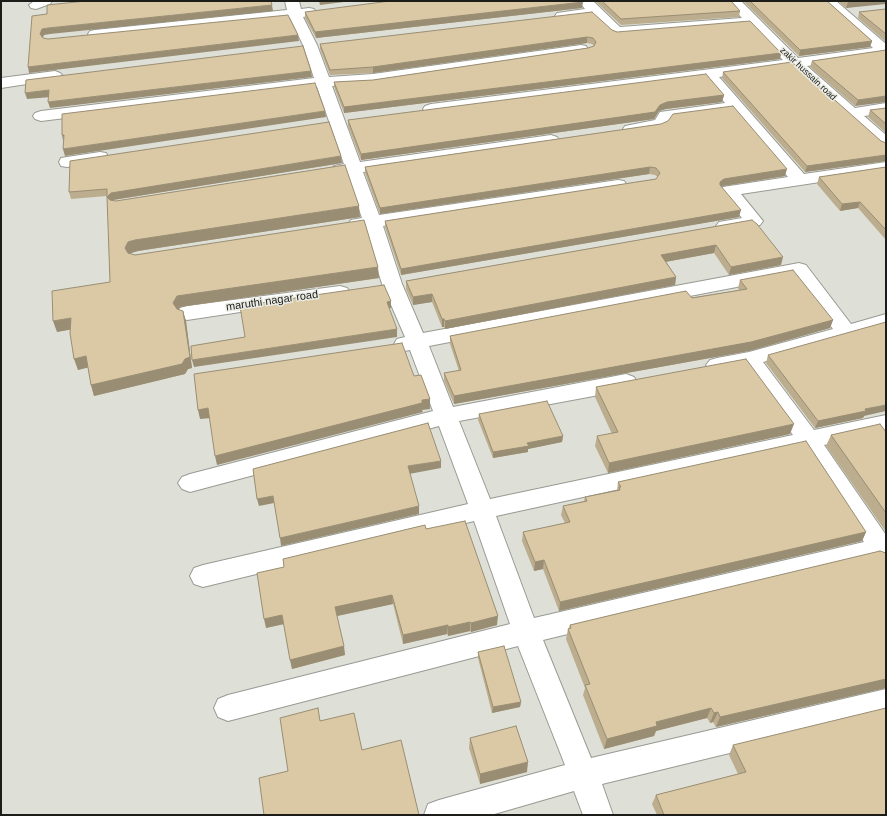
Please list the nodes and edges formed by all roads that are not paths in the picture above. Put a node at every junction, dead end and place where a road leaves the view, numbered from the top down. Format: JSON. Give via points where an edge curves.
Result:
{"nodes":[{"id":1,"x":586,"y":1,"type":"edge"},
{"id":2,"x":733,"y":1,"type":"edge"},
{"id":3,"x":828,"y":1,"type":"edge"},
{"id":4,"x":294,"y":7,"type":"edge"},
{"id":5,"x":326,"y":10,"type":"edge"},
{"id":6,"x":595,"y":12,"type":"junction"},
{"id":7,"x":858,"y":13,"type":"edge"},
{"id":8,"x":844,"y":14,"type":"junction"},
{"id":9,"x":548,"y":18,"type":"edge"},
{"id":10,"x":752,"y":20,"type":"junction"},
{"id":11,"x":82,"y":36,"type":"edge"},
{"id":12,"x":587,"y":48,"type":"edge"},
{"id":13,"x":885,"y":51,"type":"edge"},
{"id":14,"x":794,"y":62,"type":"junction"},
{"id":15,"x":708,"y":73,"type":"junction"},
{"id":16,"x":72,"y":74,"type":"edge"},
{"id":17,"x":323,"y":82,"type":"junction"},
{"id":18,"x":1,"y":83,"type":"edge"},
{"id":19,"x":736,"y":106,"type":"junction"},
{"id":20,"x":886,"y":108,"type":"edge"},
{"id":21,"x":416,"y":111,"type":"edge"},
{"id":22,"x":851,"y":113,"type":"junction"},
{"id":23,"x":41,"y":116,"type":"dead end"},
{"id":24,"x":613,"y":131,"type":"edge"},
{"id":25,"x":566,"y":138,"type":"edge"},
{"id":26,"x":886,"y":144,"type":"edge"},
{"id":27,"x":114,"y":155,"type":"edge"},
{"id":28,"x":68,"y":162,"type":"edge"},
{"id":29,"x":886,"y":167,"type":"edge"},
{"id":30,"x":354,"y":168,"type":"junction"},
{"id":31,"x":322,"y":173,"type":"edge"},
{"id":32,"x":801,"y":181,"type":"junction"},
{"id":33,"x":634,"y":183,"type":"edge"},
{"id":34,"x":372,"y":222,"type":"junction"},
{"id":35,"x":341,"y":227,"type":"edge"},
{"id":36,"x":706,"y":229,"type":"edge"},
{"id":37,"x":384,"y":285,"type":"junction"},
{"id":38,"x":187,"y":313,"type":"dead end"},
{"id":39,"x":886,"y":321,"type":"edge"},
{"id":40,"x":846,"y":333,"type":"junction"},
{"id":41,"x":417,"y":342,"type":"junction"},
{"id":42,"x":386,"y":346,"type":"edge"},
{"id":43,"x":749,"y":359,"type":"junction"},
{"id":44,"x":695,"y":369,"type":"edge"},
{"id":45,"x":648,"y":378,"type":"edge"},
{"id":46,"x":446,"y":416,"type":"junction"},
{"id":47,"x":886,"y":423,"type":"edge"},
{"id":48,"x":808,"y":438,"type":"junction"},
{"id":49,"x":190,"y":483,"type":"dead end"},
{"id":50,"x":482,"y":510,"type":"junction"},
{"id":51,"x":884,"y":550,"type":"edge"},
{"id":52,"x":203,"y":576,"type":"dead end"},
{"id":53,"x":526,"y":632,"type":"junction"},
{"id":54,"x":886,"y":702,"type":"edge"},
{"id":55,"x":228,"y":708,"type":"dead end"},
{"id":56,"x":583,"y":774,"type":"junction"},
{"id":57,"x":439,"y":815,"type":"edge"},
{"id":58,"x":598,"y":815,"type":"edge"}],
"edges":[{"from":1,"to":6,"type":"street"},
{"from":2,"to":10,"type":"street","name":"zakir hussain road"},
{"from":3,"to":8,"type":"street"},
{"from":4,"to":5,"type":"street"},
{"from":4,"to":11,"type":"street"},
{"from":4,"to":17,"type":"street"},
{"from":6,"to":9,"type":"street"},
{"from":6,"to":10,"type":"street","via":[[618,32]]},
{"from":7,"to":8,"type":"street"},
{"from":8,"to":13,"type":"street"},
{"from":10,"to":14,"type":"street","name":"zakir hussain road"},
{"from":12,"to":17,"type":"street","via":[[373,79]]},
{"from":13,"to":14,"type":"street"},
{"from":14,"to":15,"type":"street"},
{"from":14,"to":22,"type":"street","name":"zakir hussain road"},
{"from":15,"to":19,"type":"street"},
{"from":15,"to":21,"type":"street"},
{"from":16,"to":18,"type":"street"},
{"from":17,"to":23,"type":"street"},
{"from":17,"to":30,"type":"street"},
{"from":19,"to":24,"type":"street","via":[[666,115],[660,124]]},
{"from":19,"to":32,"type":"street"},
{"from":20,"to":22,"type":"street"},
{"from":22,"to":26,"type":"street","name":"zakir hussain road"},
{"from":25,"to":30,"type":"street"},
{"from":27,"to":28,"type":"street"},
{"from":29,"to":32,"type":"street"},
{"from":30,"to":31,"type":"street"},
{"from":30,"to":34,"type":"street"},
{"from":32,"to":36,"type":"street","via":[[729,191],[754,221]]},
{"from":33,"to":34,"type":"street"},
{"from":34,"to":35,"type":"street"},
{"from":34,"to":37,"type":"street"},
{"from":37,"to":38,"type":"street","name":"maruthi nagar road"},
{"from":37,"to":41,"type":"street"},
{"from":39,"to":40,"type":"street"},
{"from":40,"to":41,"type":"street","via":[[799,269]]},
{"from":40,"to":43,"type":"street"},
{"from":41,"to":42,"type":"street"},
{"from":41,"to":46,"type":"street"},
{"from":43,"to":44,"type":"street"},
{"from":43,"to":48,"type":"street"},
{"from":45,"to":46,"type":"street"},
{"from":46,"to":49,"type":"street"},
{"from":46,"to":50,"type":"street"},
{"from":47,"to":48,"type":"street"},
{"from":48,"to":50,"type":"street"},
{"from":48,"to":51,"type":"street"},
{"from":50,"to":52,"type":"street"},
{"from":50,"to":53,"type":"street"},
{"from":51,"to":53,"type":"street"},
{"from":53,"to":55,"type":"street"},
{"from":53,"to":56,"type":"street"},
{"from":54,"to":56,"type":"street"},
{"from":56,"to":57,"type":"street"},
{"from":56,"to":58,"type":"street"}]}
